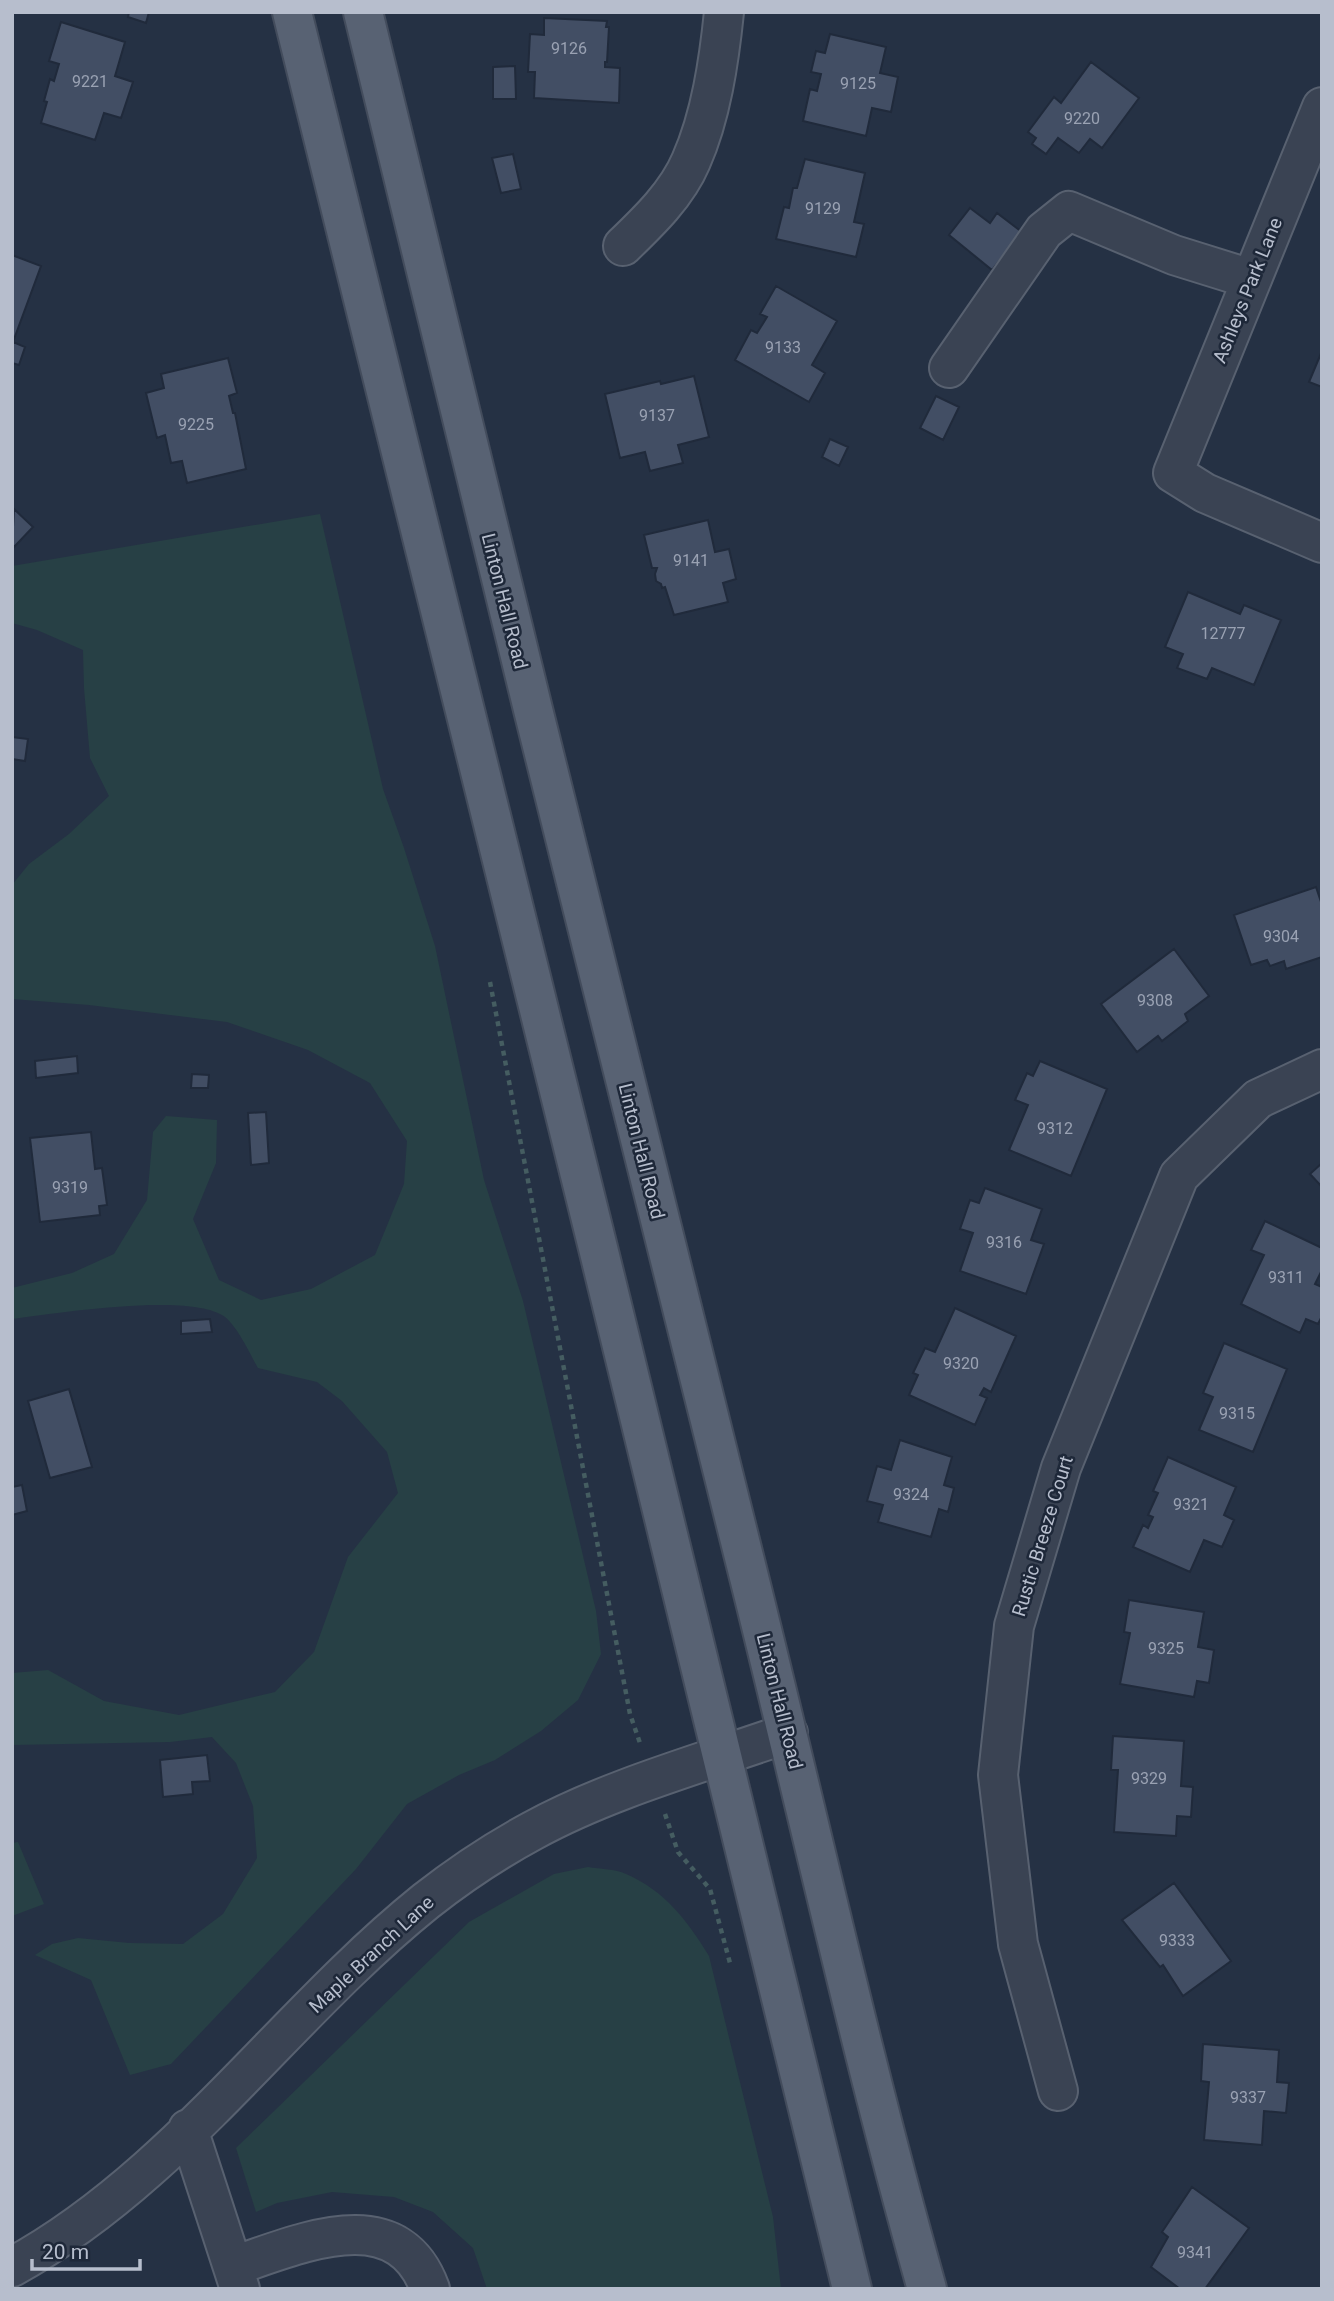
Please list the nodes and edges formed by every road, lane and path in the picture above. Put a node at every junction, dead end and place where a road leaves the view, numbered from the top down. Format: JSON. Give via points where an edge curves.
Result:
{"nodes":[{"id":1,"x":292,"y":12,"type":"edge"},
{"id":2,"x":363,"y":12,"type":"edge"},
{"id":3,"x":724,"y":12,"type":"edge"},
{"id":4,"x":1322,"y":107,"type":"edge"},
{"id":5,"x":623,"y":246,"type":"dead end"},
{"id":6,"x":1251,"y":279,"type":"junction"},
{"id":7,"x":949,"y":368,"type":"dead end"},
{"id":8,"x":1322,"y":543,"type":"edge"},
{"id":9,"x":489,"y":976,"type":"dead end"},
{"id":10,"x":1322,"y":1069,"type":"edge"},
{"id":11,"x":630,"y":1714,"type":"dead end"},
{"id":12,"x":788,"y":1733,"type":"junction"},
{"id":13,"x":723,"y":1756,"type":"junction"},
{"id":14,"x":1058,"y":2091,"type":"dead end"},
{"id":15,"x":188,"y":2129,"type":"junction"},
{"id":16,"x":12,"y":2267,"type":"edge"},
{"id":17,"x":237,"y":2277,"type":"edge"},
{"id":18,"x":430,"y":2289,"type":"edge"},
{"id":19,"x":852,"y":2289,"type":"edge"},
{"id":20,"x":928,"y":2289,"type":"edge"}],
"edges":[{"from":1,"to":13,"type":"main road"},
{"from":2,"to":12,"type":"main road","name":"Linton Hall Road","via":[[510,623]]},
{"from":3,"to":5,"type":"street","via":[[705,121],[691,163],[650,219]]},
{"from":4,"to":6,"type":"street","name":"Ashleys Park Lane"},
{"from":6,"to":7,"type":"street","via":[[1174,254],[1069,211],[1044,231]]},
{"from":6,"to":8,"type":"street","name":"Ashleys Park Lane","via":[[1173,473],[1205,493]]},
{"from":9,"to":11,"type":"path"},
{"from":10,"to":14,"type":"street","name":"Rustic Breeze Court","via":[[1258,1099],[1179,1176],[1060,1468],[1014,1626],[998,1775],[1018,1944]]},
{"from":12,"to":13,"type":"street","name":"Maple Branch Lane"},
{"from":12,"to":20,"type":"main road","name":"Linton Hall Road","via":[[893,2169]]},
{"from":13,"to":15,"type":"street","name":"Maple Branch Lane","via":[[576,1810],[466,1871],[366,1954]]},
{"from":13,"to":19,"type":"main road"},
{"from":15,"to":16,"type":"street","name":"Maple Branch Lane","via":[[102,2210]]},
{"from":15,"to":17,"type":"street"},
{"from":17,"to":18,"type":"street","via":[[322,2237],[372,2235],[404,2248]]}]}
